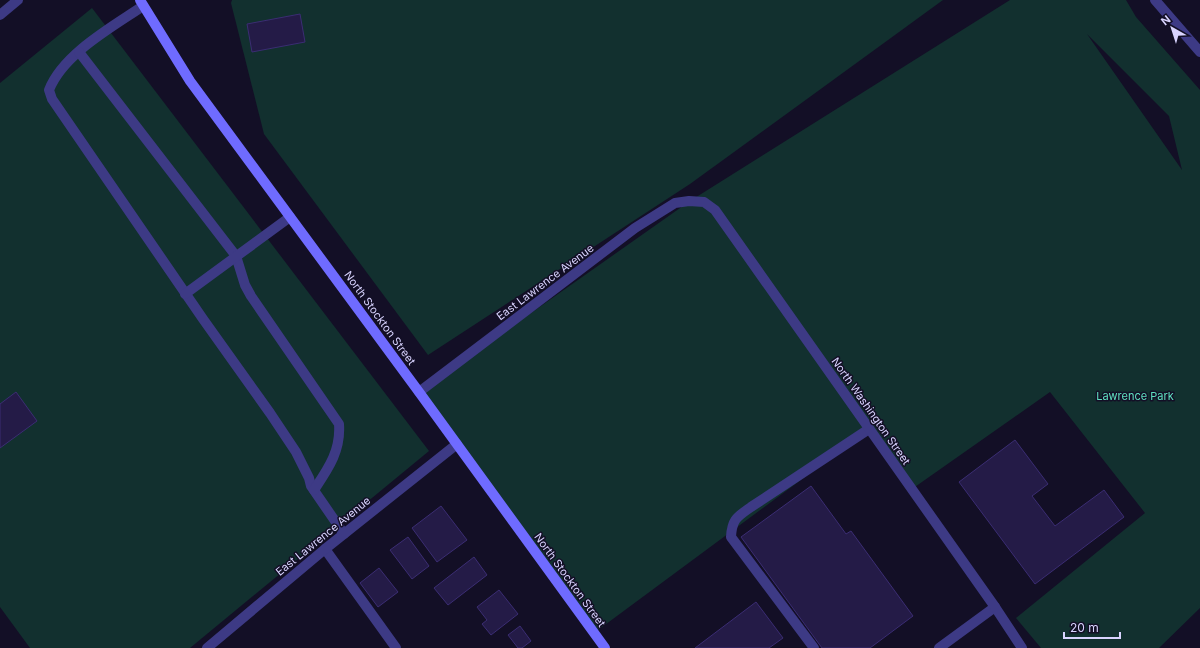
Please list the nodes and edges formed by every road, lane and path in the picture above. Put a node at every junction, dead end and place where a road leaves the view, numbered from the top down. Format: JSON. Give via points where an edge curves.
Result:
{"nodes":[{"id":1,"x":18,"y":0,"type":"edge"},
{"id":2,"x":1155,"y":0,"type":"edge"},
{"id":3,"x":142,"y":3,"type":"edge"},
{"id":4,"x":0,"y":14,"type":"edge"},
{"id":5,"x":79,"y":52,"type":"junction"},
{"id":6,"x":1200,"y":52,"type":"edge"},
{"id":7,"x":690,"y":200,"type":"joint"},
{"id":8,"x":290,"y":217,"type":"junction"},
{"id":9,"x":236,"y":256,"type":"junction"},
{"id":10,"x":185,"y":294,"type":"junction"},
{"id":11,"x":419,"y":392,"type":"junction"},
{"id":12,"x":869,"y":430,"type":"junction"},
{"id":13,"x":456,"y":444,"type":"junction"},
{"id":14,"x":314,"y":490,"type":"junction"},
{"id":15,"x":344,"y":534,"type":"junction"},
{"id":16,"x":325,"y":549,"type":"junction"},
{"id":17,"x":995,"y":607,"type":"junction"},
{"id":18,"x":207,"y":648,"type":"edge"},
{"id":19,"x":396,"y":648,"type":"edge"},
{"id":20,"x":605,"y":648,"type":"edge"},
{"id":21,"x":814,"y":648,"type":"edge"},
{"id":22,"x":939,"y":648,"type":"edge"},
{"id":23,"x":1022,"y":648,"type":"edge"}],
"edges":[{"from":1,"to":4,"type":"street"},
{"from":2,"to":6,"type":"street"},
{"from":3,"to":5,"type":"street"},
{"from":3,"to":8,"type":"street","name":"North Stockton Street","via":[[190,81]]},
{"from":5,"to":9,"type":"street"},
{"from":5,"to":10,"type":"street","via":[[52,80],[49,90],[52,99]]},
{"from":7,"to":11,"type":"street","name":"East Lawrence Avenue","via":[[675,203],[635,228]]},
{"from":7,"to":12,"type":"street","name":"North Washington Street","via":[[704,202],[715,210]]},
{"from":8,"to":9,"type":"street"},
{"from":8,"to":11,"type":"street","name":"North Stockton Street"},
{"from":9,"to":10,"type":"street"},
{"from":9,"to":14,"type":"street","via":[[251,296],[338,424],[340,435],[331,464]]},
{"from":10,"to":14,"type":"street","via":[[296,452]]},
{"from":11,"to":13,"type":"street","name":"North Stockton Street"},
{"from":12,"to":17,"type":"street","name":"North Washington Street"},
{"from":12,"to":21,"type":"street","via":[[751,507],[731,526],[731,537]]},
{"from":13,"to":15,"type":"street","name":"East Lawrence Avenue"},
{"from":13,"to":20,"type":"street","name":"North Stockton Street"},
{"from":14,"to":15,"type":"street"},
{"from":15,"to":16,"type":"street","name":"East Lawrence Avenue"},
{"from":16,"to":18,"type":"street","name":"East Lawrence Avenue"},
{"from":16,"to":19,"type":"street"},
{"from":17,"to":22,"type":"street"},
{"from":17,"to":23,"type":"street","name":"North Washington Street"}]}
